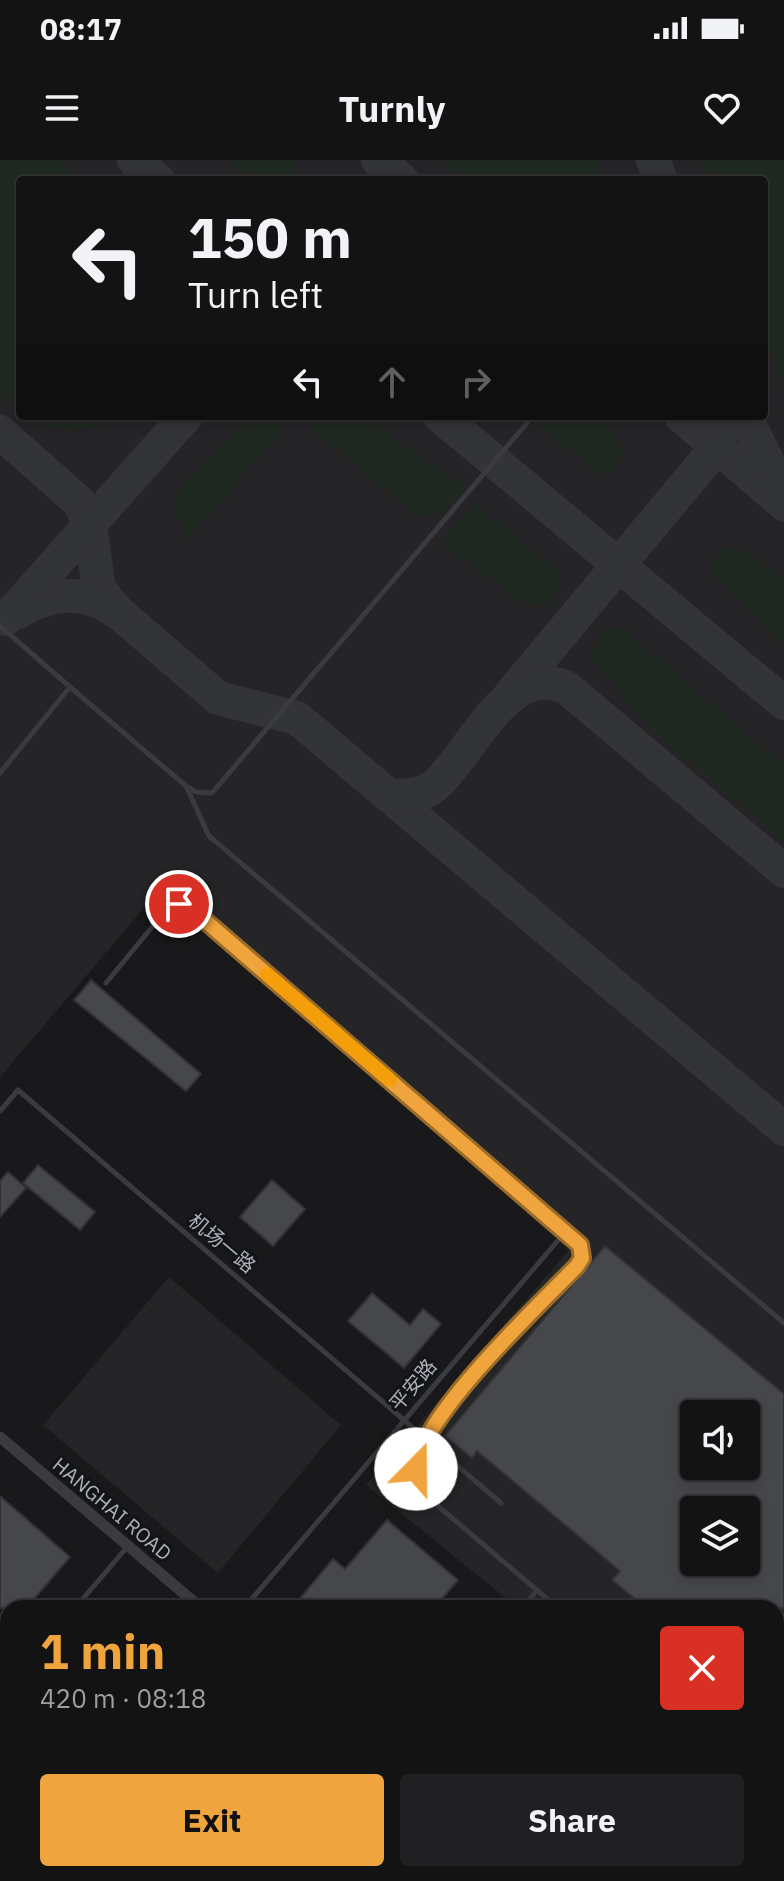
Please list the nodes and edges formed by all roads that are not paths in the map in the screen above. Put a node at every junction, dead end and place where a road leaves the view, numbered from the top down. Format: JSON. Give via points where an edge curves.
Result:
{"nodes":[{"id":1,"x":530,"y":420,"type":"edge"},
{"id":2,"x":0,"y":626,"type":"edge"},
{"id":3,"x":70,"y":687,"type":"junction"},
{"id":4,"x":0,"y":773,"type":"edge"},
{"id":5,"x":186,"y":786,"type":"junction"},
{"id":6,"x":106,"y":983,"type":"dead end"},
{"id":7,"x":0,"y":1111,"type":"edge"},
{"id":8,"x":566,"y":1231,"type":"junction"},
{"id":9,"x":784,"y":1323,"type":"edge"},
{"id":10,"x":405,"y":1420,"type":"junction"},
{"id":11,"x":0,"y":1437,"type":"edge"},
{"id":12,"x":426,"y":1439,"type":"junction"},
{"id":13,"x":501,"y":1503,"type":"dead end"},
{"id":14,"x":128,"y":1546,"type":"junction"},
{"id":15,"x":537,"y":1590,"type":"junction"},
{"id":16,"x":82,"y":1600,"type":"edge"},
{"id":17,"x":192,"y":1600,"type":"edge"},
{"id":18,"x":251,"y":1600,"type":"edge"},
{"id":19,"x":529,"y":1600,"type":"edge"},
{"id":20,"x":549,"y":1600,"type":"edge"}],
"edges":[{"from":1,"to":5,"type":"lane","via":[[220,787],[205,795]]},
{"from":2,"to":3,"type":"lane"},
{"from":3,"to":4,"type":"lane"},
{"from":3,"to":5,"type":"lane"},
{"from":5,"to":9,"type":"lane","via":[[209,836]]},
{"from":6,"to":8,"type":"lane","via":[[166,910],[182,904]]},
{"from":7,"to":10,"type":"lane","name":"机场一路","via":[[18,1090]]},
{"from":8,"to":10,"type":"lane","name":"平安路"},
{"from":8,"to":12,"type":"lane","via":[[580,1245],[581,1261],[526,1317]]},
{"from":10,"to":12,"type":"lane","name":"机场一路"},
{"from":10,"to":18,"type":"lane","name":"平安路"},
{"from":11,"to":14,"type":"street","name":"HANGHAI ROAD"},
{"from":12,"to":13,"type":"lane","name":"机场一路"},
{"from":12,"to":15,"type":"lane","via":[[416,1462],[419,1488]]},
{"from":14,"to":16,"type":"lane"},
{"from":14,"to":17,"type":"street","name":"HANGHAI ROAD"},
{"from":15,"to":19,"type":"lane"},
{"from":15,"to":20,"type":"lane"}]}
